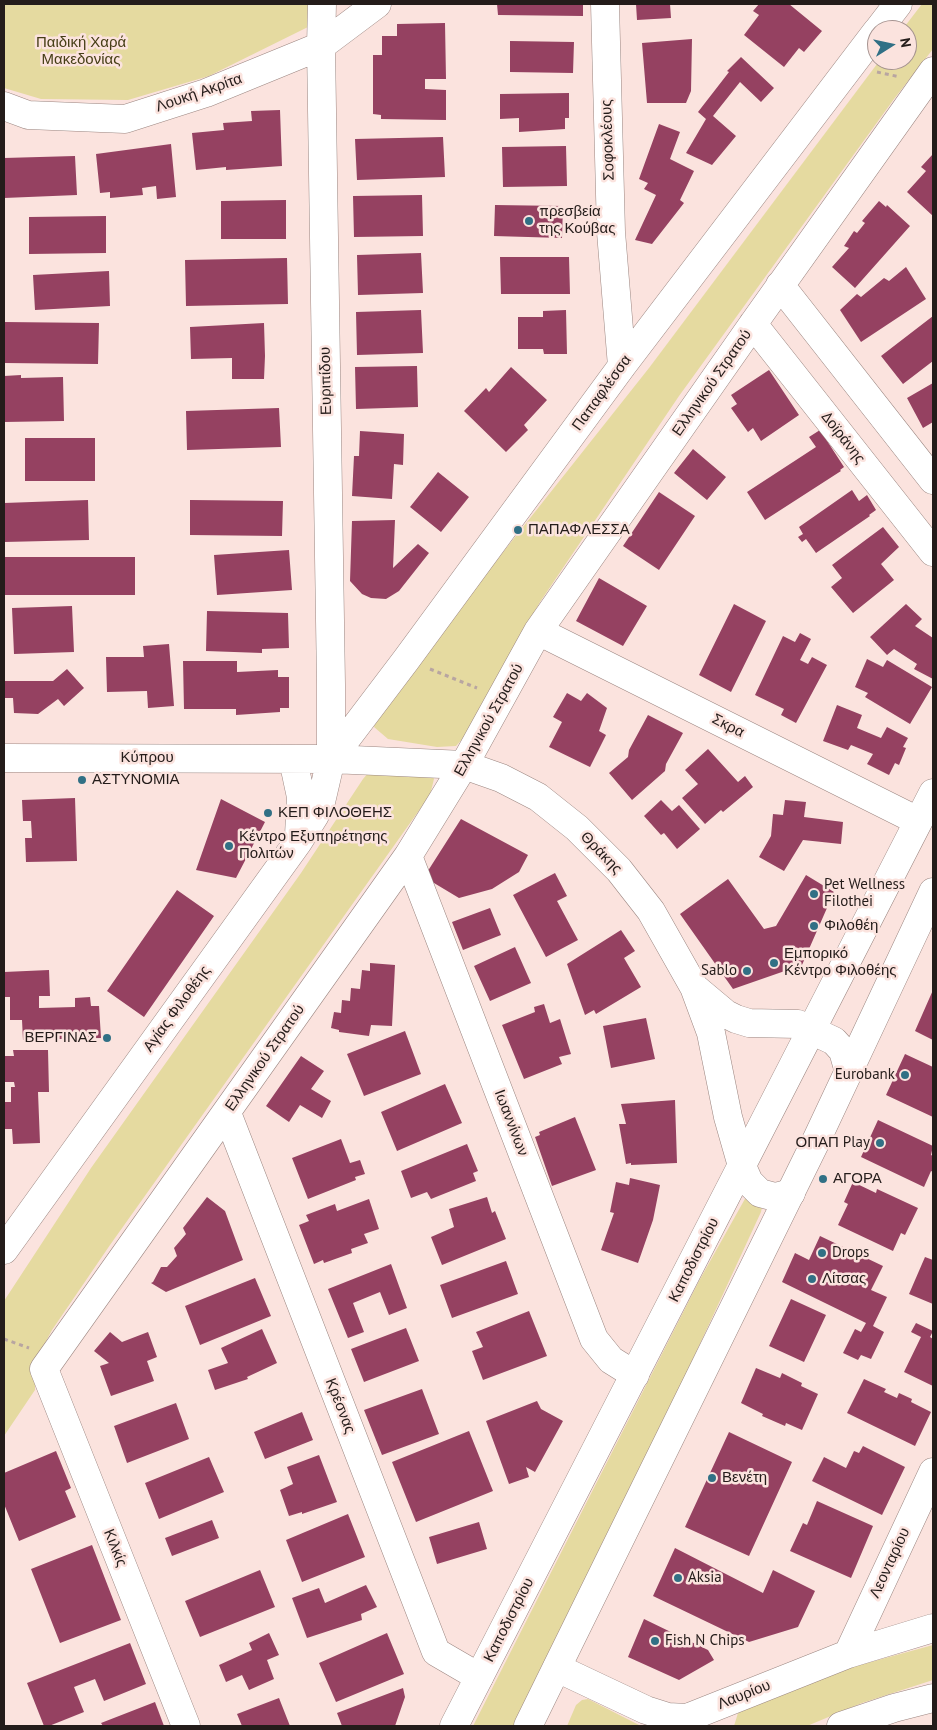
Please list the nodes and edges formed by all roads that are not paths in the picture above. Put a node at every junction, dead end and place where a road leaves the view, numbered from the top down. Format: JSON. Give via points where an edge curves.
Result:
{"nodes":[{"id":1,"x":322,"y":4,"type":"edge"},
{"id":2,"x":376,"y":4,"type":"edge"},
{"id":3,"x":605,"y":4,"type":"edge"},
{"id":4,"x":898,"y":4,"type":"edge"},
{"id":5,"x":885,"y":20,"type":"edge"},
{"id":6,"x":867,"y":43,"type":"edge"},
{"id":7,"x":321,"y":46,"type":"junction"},
{"id":8,"x":931,"y":79,"type":"edge"},
{"id":9,"x":4,"y":106,"type":"edge"},
{"id":10,"x":780,"y":285,"type":"junction"},
{"id":11,"x":753,"y":324,"type":"junction"},
{"id":12,"x":622,"y":366,"type":"junction"},
{"id":13,"x":933,"y":480,"type":"edge"},
{"id":14,"x":933,"y":552,"type":"edge"},
{"id":15,"x":538,"y":631,"type":"junction"},
{"id":16,"x":4,"y":758,"type":"edge"},
{"id":17,"x":290,"y":759,"type":"junction"},
{"id":18,"x":331,"y":759,"type":"junction"},
{"id":19,"x":464,"y":765,"type":"junction"},
{"id":20,"x":933,"y":792,"type":"edge"},
{"id":21,"x":918,"y":821,"type":"junction"},
{"id":22,"x":298,"y":842,"type":"junction"},
{"id":23,"x":408,"y":856,"type":"junction"},
{"id":24,"x":933,"y":892,"type":"edge"},
{"id":25,"x":694,"y":987,"type":"junction"},
{"id":26,"x":811,"y":1030,"type":"junction"},
{"id":27,"x":849,"y":1072,"type":"junction"},
{"id":28,"x":227,"y":1113,"type":"junction"},
{"id":29,"x":742,"y":1166,"type":"junction"},
{"id":30,"x":791,"y":1193,"type":"junction"},
{"id":31,"x":4,"y":1250,"type":"edge"},
{"id":32,"x":44,"y":1369,"type":"joint"},
{"id":33,"x":635,"y":1375,"type":"junction"},
{"id":34,"x":933,"y":1472,"type":"edge"},
{"id":35,"x":933,"y":1628,"type":"edge"},
{"id":36,"x":848,"y":1654,"type":"junction"},
{"id":37,"x":557,"y":1668,"type":"junction"},
{"id":38,"x":479,"y":1677,"type":"junction"},
{"id":39,"x":933,"y":1698,"type":"edge"},
{"id":40,"x":896,"y":1717,"type":"edge"},
{"id":41,"x":689,"y":1722,"type":"edge"},
{"id":42,"x":186,"y":1726,"type":"edge"},
{"id":43,"x":454,"y":1726,"type":"edge"},
{"id":44,"x":528,"y":1726,"type":"edge"},
{"id":45,"x":841,"y":1726,"type":"edge"}],
"edges":[{"from":1,"to":7,"type":"street","name":"Ευριπίδου"},
{"from":2,"to":7,"type":"street","name":"Λουκή Ακρίτα"},
{"from":3,"to":12,"type":"street","name":"Σοφοκλέους","via":[[611,232]]},
{"from":4,"to":5,"type":"street","name":"Παπαφλέσσα"},
{"from":6,"to":12,"type":"street","name":"Παπαφλέσσα"},
{"from":7,"to":9,"type":"street","name":"Λουκή Ακρίτα","via":[[206,94],[125,118],[28,115]]},
{"from":7,"to":18,"type":"street","name":"Ευριπίδου"},
{"from":8,"to":10,"type":"street","name":"Ελληνικού Στρατού"},
{"from":10,"to":11,"type":"street","name":"Ελληνικού Στρατού"},
{"from":10,"to":13,"type":"street"},
{"from":11,"to":14,"type":"street","name":"Δοϊράνης"},
{"from":11,"to":15,"type":"street","name":"Ελληνικού Στρατού"},
{"from":12,"to":18,"type":"street","name":"Παπαφλέσσα"},
{"from":15,"to":19,"type":"street","name":"Ελληνικού Στρατού"},
{"from":15,"to":21,"type":"street","name":"Σκρα"},
{"from":16,"to":17,"type":"street","name":"Κύπρου"},
{"from":17,"to":18,"type":"street","name":"Κύπρου"},
{"from":17,"to":22,"type":"street","via":[[301,797]]},
{"from":18,"to":19,"type":"street","name":"Κύπρου"},
{"from":18,"to":22,"type":"street","name":"Αγίας Φιλοθέης","via":[[321,802]]},
{"from":19,"to":23,"type":"street","name":"Ελληνικού Στρατού"},
{"from":19,"to":25,"type":"street","name":"Θράκης","via":[[501,778],[538,797],[577,828],[619,870],[652,911]]},
{"from":20,"to":21,"type":"street","name":"Καποδιστρίου"},
{"from":21,"to":26,"type":"street","name":"Καποδιστρίου"},
{"from":22,"to":31,"type":"street","name":"Αγίας Φιλοθέης"},
{"from":23,"to":28,"type":"street","name":"Ελληνικού Στρατού"},
{"from":23,"to":33,"type":"street","name":"Ιωαννίνων","via":[[594,1339],[611,1360]]},
{"from":24,"to":27,"type":"street"},
{"from":25,"to":26,"type":"street","name":"Θράκης","via":[[736,1019],[749,1023],[798,1024]]},
{"from":25,"to":29,"type":"street","name":"Θράκης","via":[[711,1033],[728,1117]]},
{"from":26,"to":27,"type":"street","name":"Θράκης","via":[[844,1050]]},
{"from":26,"to":29,"type":"street","name":"Καποδιστρίου"},
{"from":27,"to":30,"type":"street"},
{"from":28,"to":32,"type":"street","name":"Ελληνικού Στρατού"},
{"from":28,"to":38,"type":"street","name":"Κρέσνας","via":[[436,1652]]},
{"from":29,"to":30,"type":"street","name":"Θράκης","via":[[749,1182],[760,1193],[775,1197]]},
{"from":29,"to":33,"type":"street","name":"Καποδιστρίου"},
{"from":30,"to":37,"type":"street"},
{"from":32,"to":42,"type":"street","name":"Κιλκίς"},
{"from":33,"to":38,"type":"street","name":"Καποδιστρίου"},
{"from":34,"to":36,"type":"street","name":"Λεονταρίου"},
{"from":35,"to":36,"type":"street","name":"Λαυρίου"},
{"from":36,"to":41,"type":"street","name":"Λαυρίου"},
{"from":37,"to":41,"type":"street","name":"Λαυρίου","via":[[646,1710]]},
{"from":37,"to":44,"type":"street"},
{"from":38,"to":43,"type":"street","name":"Καποδιστρίου"},
{"from":39,"to":40,"type":"street"},
{"from":40,"to":45,"type":"street"}]}
